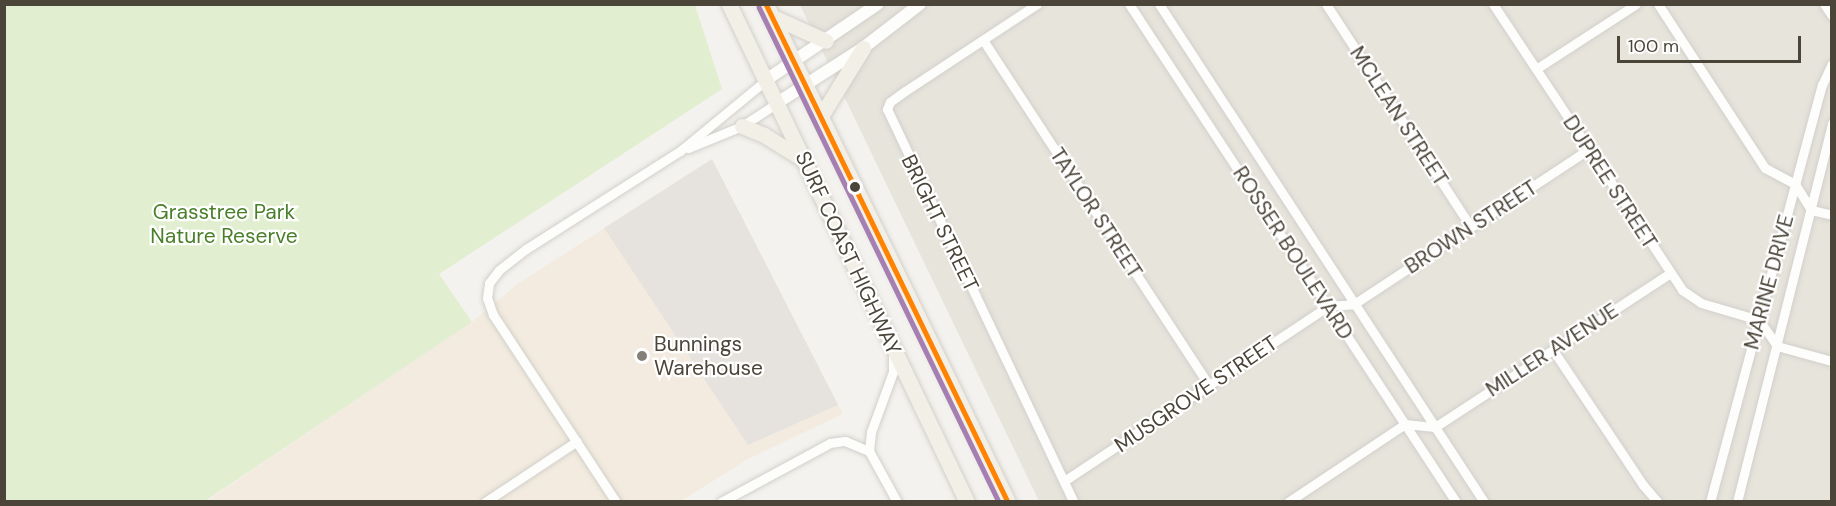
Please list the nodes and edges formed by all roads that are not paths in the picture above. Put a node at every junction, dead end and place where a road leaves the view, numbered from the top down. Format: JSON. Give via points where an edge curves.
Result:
{"nodes":[{"id":1,"x":729,"y":4,"type":"edge"},
{"id":2,"x":878,"y":4,"type":"edge"},
{"id":3,"x":921,"y":4,"type":"edge"},
{"id":4,"x":1037,"y":4,"type":"edge"},
{"id":5,"x":1129,"y":4,"type":"edge"},
{"id":6,"x":1159,"y":4,"type":"edge"},
{"id":7,"x":1326,"y":4,"type":"edge"},
{"id":8,"x":1493,"y":4,"type":"edge"},
{"id":9,"x":1635,"y":4,"type":"edge"},
{"id":10,"x":1658,"y":4,"type":"edge"},
{"id":11,"x":1824,"y":4,"type":"edge"},
{"id":12,"x":769,"y":10,"type":"edge"},
{"id":13,"x":1832,"y":16,"type":"edge"},
{"id":14,"x":983,"y":40,"type":"junction"},
{"id":15,"x":826,"y":41,"type":"junction"},
{"id":16,"x":863,"y":48,"type":"junction"},
{"id":17,"x":793,"y":63,"type":"junction"},
{"id":18,"x":1832,"y":63,"type":"edge"},
{"id":19,"x":1536,"y":69,"type":"junction"},
{"id":20,"x":766,"y":80,"type":"junction"},
{"id":21,"x":804,"y":85,"type":"junction"},
{"id":22,"x":777,"y":103,"type":"junction"},
{"id":23,"x":821,"y":116,"type":"junction"},
{"id":24,"x":1832,"y":123,"type":"edge"},
{"id":25,"x":742,"y":126,"type":"junction"},
{"id":26,"x":1589,"y":149,"type":"junction"},
{"id":27,"x":680,"y":151,"type":"junction"},
{"id":28,"x":804,"y":160,"type":"junction"},
{"id":29,"x":1795,"y":184,"type":"junction"},
{"id":30,"x":1811,"y":210,"type":"junction"},
{"id":31,"x":1832,"y":215,"type":"edge"},
{"id":32,"x":1471,"y":226,"type":"junction"},
{"id":33,"x":1670,"y":273,"type":"junction"},
{"id":34,"x":1354,"y":304,"type":"junction"},
{"id":35,"x":1328,"y":306,"type":"junction"},
{"id":36,"x":1759,"y":320,"type":"junction"},
{"id":37,"x":1777,"y":346,"type":"junction"},
{"id":38,"x":893,"y":349,"type":"junction"},
{"id":39,"x":1553,"y":350,"type":"junction"},
{"id":40,"x":1832,"y":361,"type":"edge"},
{"id":41,"x":1209,"y":385,"type":"junction"},
{"id":42,"x":1405,"y":424,"type":"junction"},
{"id":43,"x":1435,"y":427,"type":"junction"},
{"id":44,"x":577,"y":441,"type":"junction"},
{"id":45,"x":868,"y":451,"type":"junction"},
{"id":46,"x":1064,"y":481,"type":"junction"},
{"id":47,"x":485,"y":501,"type":"edge"},
{"id":48,"x":616,"y":501,"type":"edge"},
{"id":49,"x":721,"y":501,"type":"edge"},
{"id":50,"x":897,"y":501,"type":"edge"},
{"id":51,"x":967,"y":501,"type":"edge"},
{"id":52,"x":1008,"y":501,"type":"edge"},
{"id":53,"x":1074,"y":501,"type":"edge"},
{"id":54,"x":1288,"y":501,"type":"edge"},
{"id":55,"x":1456,"y":501,"type":"edge"},
{"id":56,"x":1484,"y":501,"type":"edge"},
{"id":57,"x":1658,"y":501,"type":"edge"},
{"id":58,"x":1710,"y":501,"type":"edge"},
{"id":59,"x":1737,"y":501,"type":"edge"}],
"edges":[{"from":1,"to":20,"type":"main road","name":"SURF COAST HIGHWAY"},
{"from":2,"to":15,"type":"street"},
{"from":3,"to":16,"type":"street"},
{"from":4,"to":14,"type":"street","name":"BRIGHT STREET"},
{"from":5,"to":35,"type":"street","name":"ROSSER BOULEVARD"},
{"from":6,"to":34,"type":"street","name":"ROSSER BOULEVARD"},
{"from":7,"to":32,"type":"street","name":"MCLEAN STREET"},
{"from":8,"to":19,"type":"street","name":"DUPREE STREET"},
{"from":9,"to":19,"type":"street"},
{"from":10,"to":29,"type":"street","via":[[1765,168]]},
{"from":11,"to":13,"type":"street"},
{"from":12,"to":15,"type":"main road"},
{"from":12,"to":17,"type":"main road","name":"SURF COAST HIGHWAY"},
{"from":14,"to":41,"type":"street","name":"TAYLOR STREET"},
{"from":14,"to":46,"type":"street","name":"BRIGHT STREET","via":[[890,102],[888,116]]},
{"from":15,"to":17,"type":"street"},
{"from":16,"to":21,"type":"street"},
{"from":16,"to":23,"type":"main road"},
{"from":17,"to":20,"type":"street"},
{"from":17,"to":21,"type":"main road","name":"SURF COAST HIGHWAY"},
{"from":18,"to":29,"type":"street","name":"MARINE DRIVE","via":[[1822,85]]},
{"from":19,"to":26,"type":"street","name":"DUPREE STREET"},
{"from":20,"to":22,"type":"main road","name":"SURF COAST HIGHWAY"},
{"from":20,"to":27,"type":"street"},
{"from":21,"to":22,"type":"street"},
{"from":21,"to":23,"type":"main road","name":"SURF COAST HIGHWAY"},
{"from":22,"to":25,"type":"street"},
{"from":22,"to":28,"type":"main road","name":"SURF COAST HIGHWAY"},
{"from":23,"to":52,"type":"main road","name":"SURF COAST HIGHWAY"},
{"from":24,"to":30,"type":"street","name":"MARINE DRIVE"},
{"from":25,"to":27,"type":"street"},
{"from":25,"to":28,"type":"main road"},
{"from":26,"to":32,"type":"street","name":"BROWN STREET"},
{"from":26,"to":33,"type":"street","name":"DUPREE STREET"},
{"from":27,"to":44,"type":"street","via":[[526,249],[489,283],[487,298],[493,315]]},
{"from":28,"to":38,"type":"main road","name":"SURF COAST HIGHWAY"},
{"from":29,"to":30,"type":"street"},
{"from":29,"to":36,"type":"street","name":"MARINE DRIVE"},
{"from":30,"to":31,"type":"street"},
{"from":30,"to":37,"type":"street","name":"MARINE DRIVE"},
{"from":32,"to":34,"type":"street","name":"BROWN STREET"},
{"from":33,"to":36,"type":"street","name":"DUPREE STREET","via":[[1682,290],[1701,303]]},
{"from":33,"to":39,"type":"street","name":"MILLER AVENUE"},
{"from":34,"to":35,"type":"street"},
{"from":34,"to":43,"type":"street","name":"ROSSER BOULEVARD"},
{"from":35,"to":41,"type":"street","name":"MUSGROVE STREET"},
{"from":35,"to":42,"type":"street","name":"ROSSER BOULEVARD"},
{"from":36,"to":37,"type":"street"},
{"from":36,"to":58,"type":"street","name":"MARINE DRIVE"},
{"from":37,"to":40,"type":"street"},
{"from":37,"to":59,"type":"street","name":"MARINE DRIVE"},
{"from":38,"to":45,"type":"street","via":[[892,372]]},
{"from":38,"to":51,"type":"main road","name":"SURF COAST HIGHWAY"},
{"from":39,"to":43,"type":"street","name":"MILLER AVENUE"},
{"from":39,"to":57,"type":"street","via":[[1643,485]]},
{"from":41,"to":46,"type":"street","name":"MUSGROVE STREET"},
{"from":42,"to":43,"type":"street"},
{"from":42,"to":54,"type":"street"},
{"from":42,"to":55,"type":"street","name":"ROSSER BOULEVARD"},
{"from":43,"to":56,"type":"street","name":"ROSSER BOULEVARD"},
{"from":44,"to":47,"type":"street"},
{"from":44,"to":48,"type":"street"},
{"from":45,"to":49,"type":"street","via":[[845,441],[830,443]]},
{"from":45,"to":50,"type":"street"},
{"from":46,"to":53,"type":"street","name":"BRIGHT STREET"}]}
